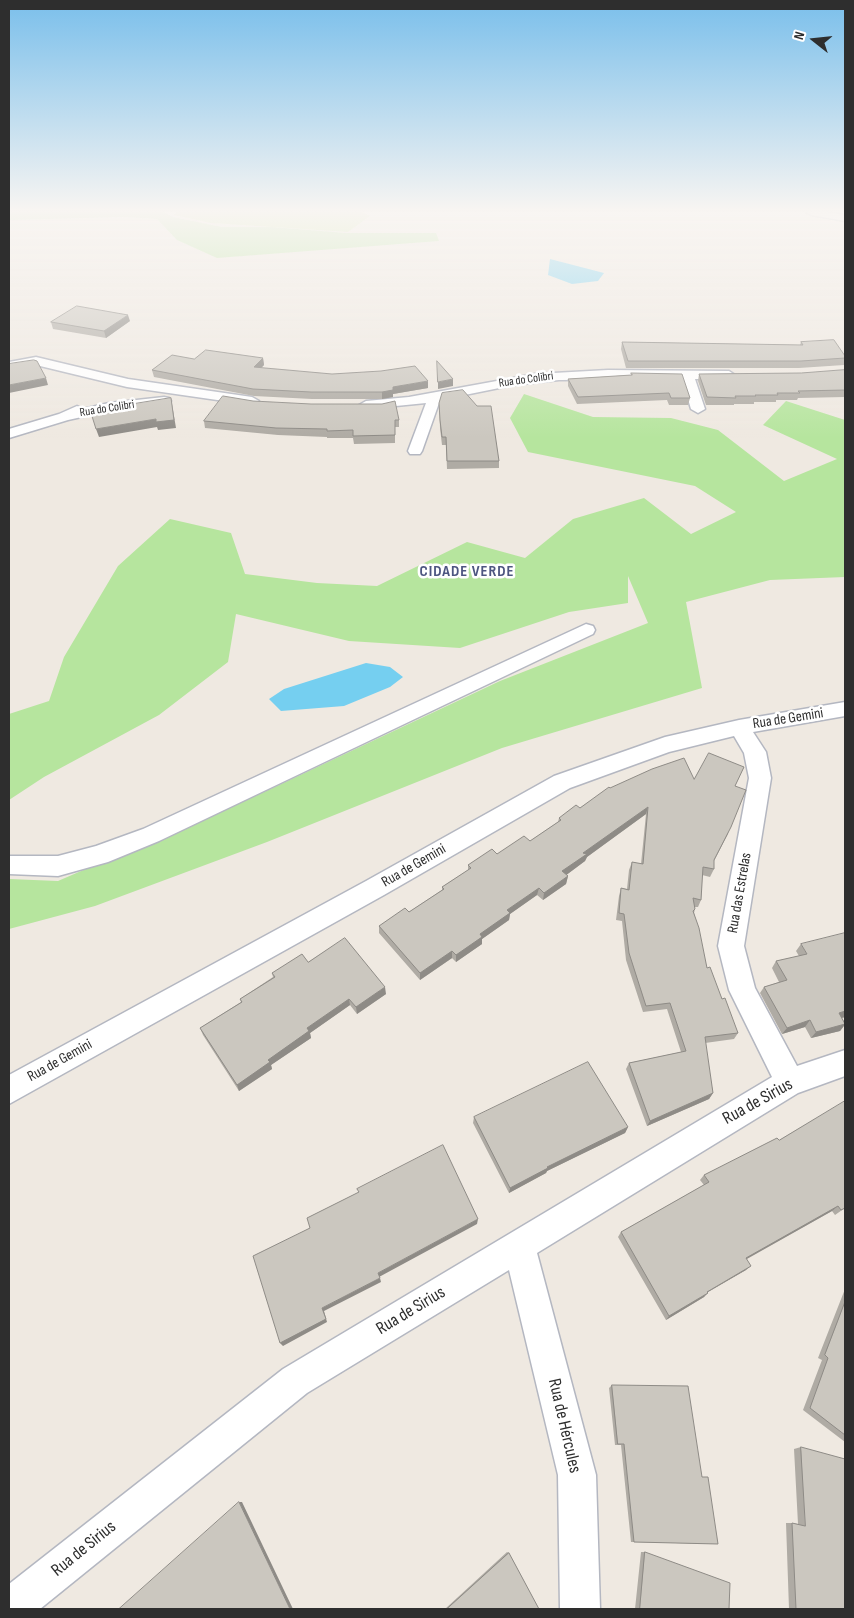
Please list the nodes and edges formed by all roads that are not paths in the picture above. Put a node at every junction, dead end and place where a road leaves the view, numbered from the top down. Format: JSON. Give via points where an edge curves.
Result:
{"nodes":[{"id":1,"x":9,"y":366,"type":"edge"},
{"id":2,"x":686,"y":375,"type":"junction"},
{"id":3,"x":740,"y":375,"type":"edge"},
{"id":4,"x":127,"y":383,"type":"junction"},
{"id":5,"x":210,"y":395,"type":"junction"},
{"id":6,"x":435,"y":396,"type":"junction"},
{"id":7,"x":264,"y":402,"type":"edge"},
{"id":8,"x":356,"y":405,"type":"edge"},
{"id":9,"x":698,"y":409,"type":"dead end"},
{"id":10,"x":64,"y":416,"type":"junction"},
{"id":11,"x":9,"y":434,"type":"edge"},
{"id":12,"x":416,"y":451,"type":"dead end"},
{"id":13,"x":586,"y":630,"type":"dead end"},
{"id":14,"x":845,"y":709,"type":"edge"},
{"id":15,"x":739,"y":727,"type":"junction"},
{"id":16,"x":9,"y":865,"type":"edge"},
{"id":17,"x":845,"y":1063,"type":"edge"},
{"id":18,"x":790,"y":1082,"type":"junction"},
{"id":19,"x":9,"y":1090,"type":"edge"},
{"id":20,"x":519,"y":1246,"type":"junction"},
{"id":21,"x":9,"y":1609,"type":"edge"},
{"id":22,"x":580,"y":1609,"type":"edge"}],
"edges":[{"from":1,"to":4,"type":"street","via":[[36,361]]},
{"from":2,"to":3,"type":"street","name":"Rua do Colibri"},
{"from":2,"to":6,"type":"street","name":"Rua do Colibri","via":[[581,374]]},
{"from":2,"to":9,"type":"street"},
{"from":4,"to":5,"type":"street","name":"Rua do Colibri"},
{"from":4,"to":10,"type":"street","name":"Rua do Colibri"},
{"from":5,"to":7,"type":"street","name":"Rua do Colibri"},
{"from":5,"to":10,"type":"street","name":"Rua do Colibri","via":[[109,407]]},
{"from":6,"to":8,"type":"street","name":"Rua do Colibri","via":[[382,405]]},
{"from":6,"to":12,"type":"street"},
{"from":10,"to":11,"type":"street","name":"Rua do Colibri"},
{"from":13,"to":16,"type":"street","via":[[151,835],[100,855],[58,866]]},
{"from":14,"to":15,"type":"street","name":"Rua de Gemini"},
{"from":15,"to":18,"type":"street","name":"Rua das Estrelas","via":[[755,752],[760,778],[731,946],[742,990]]},
{"from":15,"to":19,"type":"street","name":"Rua de Gemini","via":[[665,745],[562,782]]},
{"from":17,"to":18,"type":"street","name":"Rua de Sirius"},
{"from":18,"to":20,"type":"street","name":"Rua de Sirius"},
{"from":20,"to":21,"type":"street","name":"Rua de Sirius","via":[[295,1381]]},
{"from":20,"to":22,"type":"street","name":"Rua de Hércules","via":[[577,1475]]}]}
